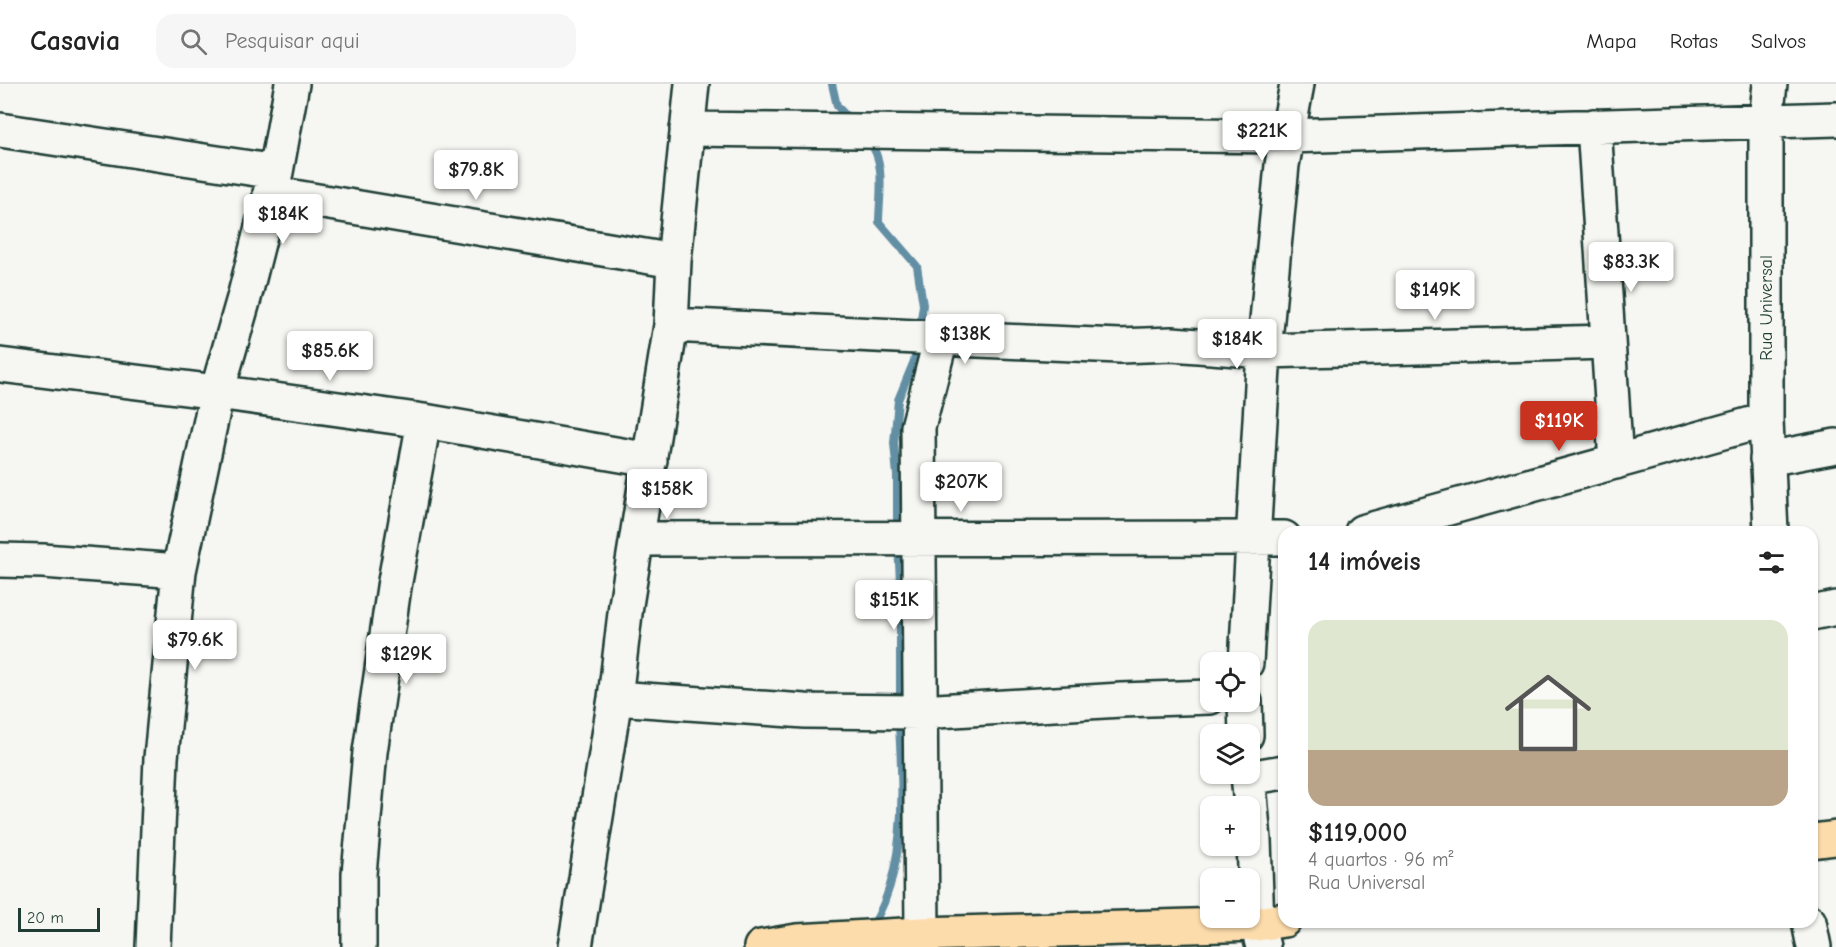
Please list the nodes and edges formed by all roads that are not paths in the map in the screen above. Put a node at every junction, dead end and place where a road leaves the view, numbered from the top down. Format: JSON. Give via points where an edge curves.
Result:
{"nodes":[{"id":1,"x":292,"y":84,"type":"edge"},
{"id":2,"x":692,"y":84,"type":"edge"},
{"id":3,"x":1297,"y":84,"type":"edge"},
{"id":4,"x":1770,"y":84,"type":"edge"},
{"id":5,"x":1836,"y":119,"type":"edge"},
{"id":6,"x":1766,"y":120,"type":"junction"},
{"id":7,"x":1594,"y":126,"type":"junction"},
{"id":8,"x":687,"y":129,"type":"junction"},
{"id":9,"x":0,"y":130,"type":"edge"},
{"id":10,"x":1287,"y":136,"type":"junction"},
{"id":11,"x":273,"y":182,"type":"junction"},
{"id":12,"x":674,"y":261,"type":"junction"},
{"id":13,"x":671,"y":325,"type":"junction"},
{"id":14,"x":941,"y":338,"type":"junction"},
{"id":15,"x":1608,"y":342,"type":"junction"},
{"id":16,"x":1264,"y":351,"type":"junction"},
{"id":17,"x":0,"y":365,"type":"edge"},
{"id":18,"x":217,"y":392,"type":"junction"},
{"id":19,"x":1766,"y":420,"type":"junction"},
{"id":20,"x":424,"y":421,"type":"junction"},
{"id":21,"x":1836,"y":446,"type":"edge"},
{"id":22,"x":1767,"y":459,"type":"junction"},
{"id":23,"x":650,"y":460,"type":"junction"},
{"id":24,"x":1616,"y":462,"type":"junction"},
{"id":25,"x":1384,"y":526,"type":"edge"},
{"id":26,"x":1771,"y":526,"type":"edge"},
{"id":27,"x":1268,"y":538,"type":"edge"},
{"id":28,"x":638,"y":539,"type":"junction"},
{"id":29,"x":920,"y":539,"type":"junction"},
{"id":30,"x":0,"y":560,"type":"edge"},
{"id":31,"x":178,"y":571,"type":"junction"},
{"id":32,"x":1836,"y":608,"type":"edge"},
{"id":33,"x":1818,"y":612,"type":"edge"},
{"id":34,"x":1248,"y":652,"type":"edge"},
{"id":35,"x":1200,"y":697,"type":"edge"},
{"id":36,"x":615,"y":698,"type":"junction"},
{"id":37,"x":920,"y":712,"type":"junction"},
{"id":38,"x":1278,"y":773,"type":"edge"},
{"id":39,"x":1260,"y":775,"type":"edge"},
{"id":40,"x":1249,"y":784,"type":"edge"},
{"id":41,"x":1836,"y":838,"type":"edge"},
{"id":42,"x":1818,"y":840,"type":"edge"},
{"id":43,"x":1810,"y":928,"type":"edge"},
{"id":44,"x":1268,"y":930,"type":"edge"},
{"id":45,"x":909,"y":935,"type":"junction"},
{"id":46,"x":153,"y":947,"type":"edge"},
{"id":47,"x":359,"y":947,"type":"edge"},
{"id":48,"x":575,"y":947,"type":"edge"},
{"id":49,"x":761,"y":947,"type":"edge"},
{"id":50,"x":1814,"y":947,"type":"edge"}],
"edges":[{"from":1,"to":11,"type":"street"},
{"from":2,"to":8,"type":"street"},
{"from":3,"to":10,"type":"street"},
{"from":4,"to":6,"type":"street","name":"Rua Universal"},
{"from":5,"to":6,"type":"street"},
{"from":6,"to":7,"type":"street"},
{"from":6,"to":19,"type":"street","name":"Rua Universal"},
{"from":7,"to":10,"type":"street"},
{"from":7,"to":15,"type":"street"},
{"from":8,"to":10,"type":"street"},
{"from":8,"to":12,"type":"street"},
{"from":9,"to":11,"type":"street"},
{"from":10,"to":16,"type":"street"},
{"from":11,"to":12,"type":"street"},
{"from":11,"to":18,"type":"street"},
{"from":12,"to":13,"type":"street"},
{"from":13,"to":14,"type":"street"},
{"from":13,"to":23,"type":"street"},
{"from":14,"to":16,"type":"street","via":[[1172,344]]},
{"from":14,"to":29,"type":"street","via":[[918,428]]},
{"from":15,"to":16,"type":"street"},
{"from":15,"to":24,"type":"street"},
{"from":16,"to":27,"type":"street"},
{"from":17,"to":18,"type":"street"},
{"from":18,"to":20,"type":"street"},
{"from":18,"to":31,"type":"street"},
{"from":19,"to":22,"type":"street","name":"Rua Universal"},
{"from":19,"to":24,"type":"street"},
{"from":20,"to":23,"type":"street"},
{"from":20,"to":47,"type":"street","via":[[370,752],[359,874]]},
{"from":21,"to":22,"type":"street"},
{"from":22,"to":26,"type":"street","name":"Rua Universal"},
{"from":23,"to":28,"type":"street"},
{"from":24,"to":25,"type":"street"},
{"from":27,"to":29,"type":"street"},
{"from":27,"to":34,"type":"street"},
{"from":28,"to":29,"type":"street"},
{"from":28,"to":36,"type":"street"},
{"from":29,"to":37,"type":"street"},
{"from":30,"to":31,"type":"street"},
{"from":31,"to":46,"type":"street","via":[[161,758]]},
{"from":32,"to":33,"type":"street"},
{"from":35,"to":37,"type":"street"},
{"from":36,"to":37,"type":"street","via":[[805,711]]},
{"from":36,"to":48,"type":"street"},
{"from":37,"to":45,"type":"street"},
{"from":38,"to":39,"type":"street"},
{"from":40,"to":44,"type":"street"},
{"from":41,"to":42,"type":"main road"},
{"from":43,"to":50,"type":"street"},
{"from":44,"to":45,"type":"main road"},
{"from":45,"to":49,"type":"main road"}]}
